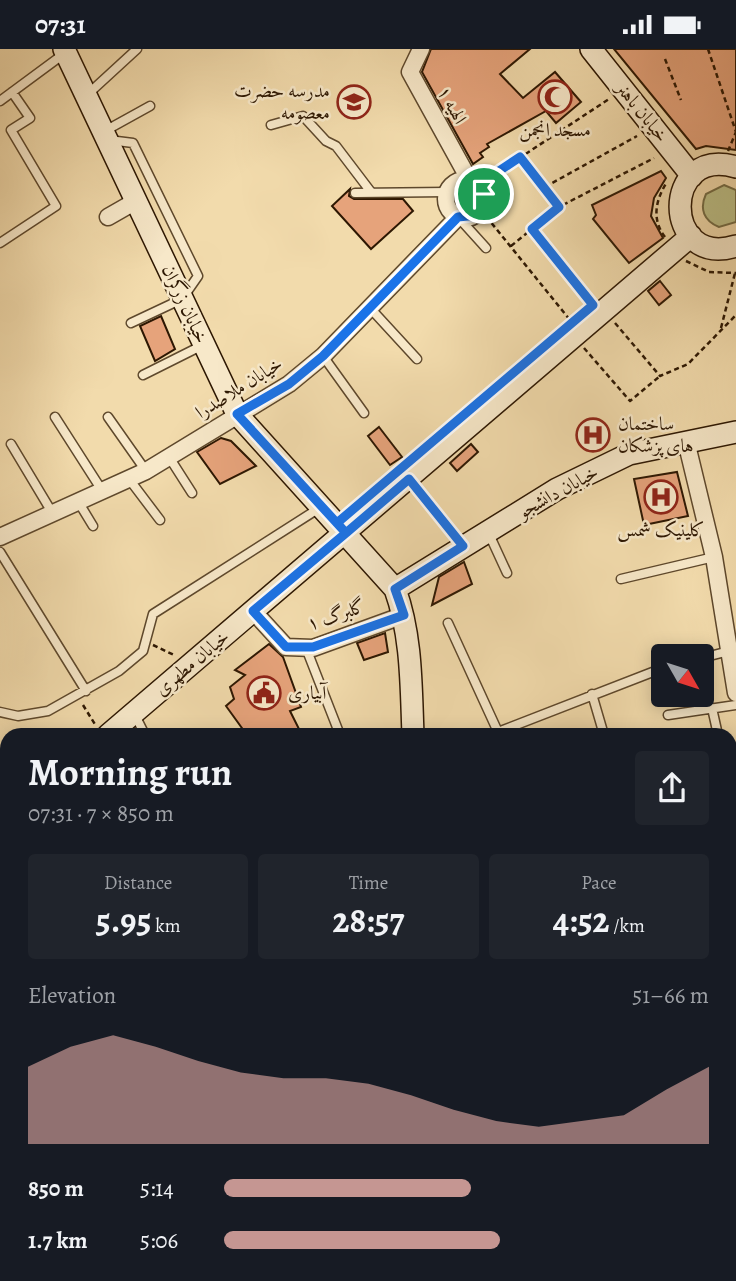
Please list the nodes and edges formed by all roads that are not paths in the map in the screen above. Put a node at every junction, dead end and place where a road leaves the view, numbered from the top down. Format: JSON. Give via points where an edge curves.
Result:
{"nodes":[{"id":1,"x":137,"y":49,"type":"edge"},
{"id":2,"x":421,"y":49,"type":"edge"},
{"id":3,"x":591,"y":49,"type":"edge"},
{"id":4,"x":67,"y":50,"type":"edge"},
{"id":5,"x":12,"y":92,"type":"junction"},
{"id":6,"x":86,"y":96,"type":"junction"},
{"id":7,"x":0,"y":101,"type":"edge"},
{"id":8,"x":150,"y":106,"type":"dead end"},
{"id":9,"x":271,"y":125,"type":"dead end"},
{"id":10,"x":105,"y":136,"type":"junction"},
{"id":11,"x":732,"y":160,"type":"edge"},
{"id":12,"x":682,"y":176,"type":"junction"},
{"id":13,"x":474,"y":183,"type":"junction"},
{"id":14,"x":371,"y":192,"type":"junction"},
{"id":15,"x":448,"y":192,"type":"junction"},
{"id":16,"x":355,"y":193,"type":"dead end"},
{"id":17,"x":136,"y":201,"type":"junction"},
{"id":18,"x":108,"y":217,"type":"dead end"},
{"id":19,"x":458,"y":217,"type":"junction"},
{"id":20,"x":679,"y":242,"type":"junction"},
{"id":21,"x":0,"y":243,"type":"edge"},
{"id":22,"x":736,"y":246,"type":"edge"},
{"id":23,"x":486,"y":248,"type":"dead end"},
{"id":24,"x":735,"y":266,"type":"edge"},
{"id":25,"x":182,"y":299,"type":"junction"},
{"id":26,"x":370,"y":309,"type":"junction"},
{"id":27,"x":131,"y":323,"type":"dead end"},
{"id":28,"x":204,"y":345,"type":"junction"},
{"id":29,"x":323,"y":356,"type":"junction"},
{"id":30,"x":417,"y":359,"type":"dead end"},
{"id":31,"x":143,"y":375,"type":"dead end"},
{"id":32,"x":364,"y":412,"type":"dead end"},
{"id":33,"x":237,"y":414,"type":"junction"},
{"id":34,"x":55,"y":417,"type":"dead end"},
{"id":35,"x":108,"y":417,"type":"dead end"},
{"id":36,"x":736,"y":432,"type":"edge"},
{"id":37,"x":686,"y":441,"type":"junction"},
{"id":38,"x":11,"y":444,"type":"dead end"},
{"id":39,"x":169,"y":457,"type":"junction"},
{"id":40,"x":146,"y":471,"type":"junction"},
{"id":41,"x":129,"y":479,"type":"junction"},
{"id":42,"x":409,"y":479,"type":"junction"},
{"id":43,"x":103,"y":492,"type":"junction"},
{"id":44,"x":192,"y":493,"type":"dead end"},
{"id":45,"x":79,"y":503,"type":"junction"},
{"id":46,"x":315,"y":511,"type":"junction"},
{"id":47,"x":53,"y":514,"type":"junction"},
{"id":48,"x":160,"y":520,"type":"dead end"},
{"id":49,"x":93,"y":526,"type":"dead end"},
{"id":50,"x":488,"y":531,"type":"junction"},
{"id":51,"x":346,"y":533,"type":"junction"},
{"id":52,"x":0,"y":537,"type":"edge"},
{"id":53,"x":463,"y":546,"type":"junction"},
{"id":54,"x":0,"y":552,"type":"edge"},
{"id":55,"x":714,"y":557,"type":"junction"},
{"id":56,"x":507,"y":573,"type":"dead end"},
{"id":57,"x":621,"y":579,"type":"dead end"},
{"id":58,"x":395,"y":589,"type":"junction"},
{"id":59,"x":253,"y":611,"type":"junction"},
{"id":60,"x":404,"y":615,"type":"junction"},
{"id":61,"x":448,"y":623,"type":"dead end"},
{"id":62,"x":306,"y":647,"type":"junction"},
{"id":63,"x":733,"y":650,"type":"edge"},
{"id":64,"x":714,"y":655,"type":"edge"},
{"id":65,"x":651,"y":672,"type":"edge"},
{"id":66,"x":86,"y":691,"type":"junction"},
{"id":67,"x":736,"y":693,"type":"edge"},
{"id":68,"x":592,"y":694,"type":"junction"},
{"id":69,"x":736,"y":705,"type":"edge"},
{"id":70,"x":712,"y":708,"type":"junction"},
{"id":71,"x":0,"y":712,"type":"edge"},
{"id":72,"x":134,"y":713,"type":"junction"},
{"id":73,"x":668,"y":715,"type":"dead end"},
{"id":74,"x":116,"y":728,"type":"edge"},
{"id":75,"x":142,"y":728,"type":"edge"},
{"id":76,"x":337,"y":728,"type":"edge"},
{"id":77,"x":413,"y":728,"type":"edge"},
{"id":78,"x":496,"y":728,"type":"edge"},
{"id":79,"x":508,"y":728,"type":"edge"},
{"id":80,"x":602,"y":728,"type":"edge"},
{"id":81,"x":716,"y":728,"type":"edge"}],
"edges":[{"from":1,"to":6,"type":"lane"},
{"from":2,"to":13,"type":"street","name":"الهیه ۱","via":[[410,72]]},
{"from":3,"to":12,"type":"main road","name":"خیابان باهنر","via":[[617,98]]},
{"from":4,"to":5,"type":"lane"},
{"from":4,"to":6,"type":"main road","name":"خیابان زرگران"},
{"from":5,"to":7,"type":"lane"},
{"from":5,"to":21,"type":"lane","via":[[30,118],[11,130],[56,206]]},
{"from":6,"to":10,"type":"main road","name":"خیابان زرگران"},
{"from":8,"to":10,"type":"lane"},
{"from":9,"to":14,"type":"lane","via":[[303,116],[336,146]]},
{"from":10,"to":17,"type":"main road","name":"خیابان زرگران"},
{"from":10,"to":25,"type":"lane","via":[[133,143],[198,277]]},
{"from":11,"to":12,"type":"main road"},
{"from":12,"to":20,"type":"main road"},
{"from":13,"to":15,"type":"street","via":[[459,182]]},
{"from":13,"to":19,"type":"street","via":[[484,194],[481,210],[471,218]]},
{"from":14,"to":15,"type":"lane"},
{"from":14,"to":16,"type":"lane"},
{"from":15,"to":19,"type":"street","via":[[449,210]]},
{"from":17,"to":18,"type":"street"},
{"from":17,"to":25,"type":"main road","name":"خیابان زرگران"},
{"from":19,"to":23,"type":"lane"},
{"from":19,"to":26,"type":"street","name":"خیابان ملاصدرا"},
{"from":20,"to":22,"type":"main road","via":[[712,248]]},
{"from":20,"to":24,"type":"main road"},
{"from":20,"to":42,"type":"main road","name":"خیابان مطهری"},
{"from":25,"to":27,"type":"lane"},
{"from":25,"to":28,"type":"main road","name":"خیابان زرگران"},
{"from":26,"to":29,"type":"street","name":"خیابان ملاصدرا"},
{"from":26,"to":30,"type":"lane"},
{"from":28,"to":31,"type":"lane"},
{"from":28,"to":33,"type":"main road","name":"خیابان زرگران"},
{"from":29,"to":32,"type":"lane"},
{"from":29,"to":33,"type":"street","name":"خیابان ملاصدرا","via":[[289,384]]},
{"from":33,"to":39,"type":"street","name":"خیابان ملاصدرا"},
{"from":33,"to":46,"type":"main road","name":"خیابان زرگران"},
{"from":34,"to":43,"type":"lane"},
{"from":35,"to":40,"type":"lane"},
{"from":36,"to":37,"type":"main road","name":"خیابان دانشجو"},
{"from":37,"to":50,"type":"main road","name":"خیابان دانشجو","via":[[629,454]]},
{"from":37,"to":55,"type":"street"},
{"from":38,"to":47,"type":"lane"},
{"from":39,"to":40,"type":"street","name":"خیابان ملاصدرا"},
{"from":39,"to":44,"type":"lane"},
{"from":40,"to":41,"type":"street","name":"خیابان ملاصدرا"},
{"from":41,"to":43,"type":"street","name":"خیابان ملاصدرا"},
{"from":41,"to":48,"type":"lane"},
{"from":42,"to":51,"type":"main road","name":"خیابان مطهری"},
{"from":42,"to":53,"type":"lane"},
{"from":43,"to":45,"type":"street","name":"خیابان ملاصدرا"},
{"from":45,"to":47,"type":"street","name":"خیابان ملاصدرا"},
{"from":45,"to":49,"type":"lane"},
{"from":46,"to":51,"type":"main road","name":"خیابان زرگران"},
{"from":46,"to":66,"type":"lane","via":[[153,614],[147,642],[135,658]]},
{"from":47,"to":52,"type":"street","name":"خیابان ملاصدرا"},
{"from":50,"to":53,"type":"main road","name":"خیابان دانشجو"},
{"from":50,"to":56,"type":"lane"},
{"from":51,"to":58,"type":"main road","name":"خیابان زرگران"},
{"from":51,"to":59,"type":"main road","name":"خیابان مطهری"},
{"from":53,"to":58,"type":"main road","name":"خیابان دانشجو"},
{"from":54,"to":66,"type":"lane"},
{"from":55,"to":57,"type":"lane"},
{"from":55,"to":63,"type":"street"},
{"from":58,"to":60,"type":"main road"},
{"from":59,"to":62,"type":"street","name":"گلبرگ ۱","via":[[286,647]]},
{"from":59,"to":72,"type":"main road","name":"خیابان مطهری"},
{"from":60,"to":62,"type":"street","name":"گلبرگ ۱"},
{"from":60,"to":77,"type":"main road"},
{"from":61,"to":78,"type":"lane"},
{"from":62,"to":76,"type":"lane"},
{"from":63,"to":64,"type":"lane"},
{"from":63,"to":67,"type":"street"},
{"from":65,"to":68,"type":"lane"},
{"from":66,"to":71,"type":"lane","via":[[48,711],[18,716]]},
{"from":68,"to":79,"type":"lane"},
{"from":68,"to":80,"type":"lane"},
{"from":69,"to":70,"type":"lane"},
{"from":70,"to":73,"type":"lane"},
{"from":70,"to":81,"type":"lane"},
{"from":72,"to":74,"type":"main road","name":"خیابان مطهری"},
{"from":72,"to":75,"type":"lane"}]}
